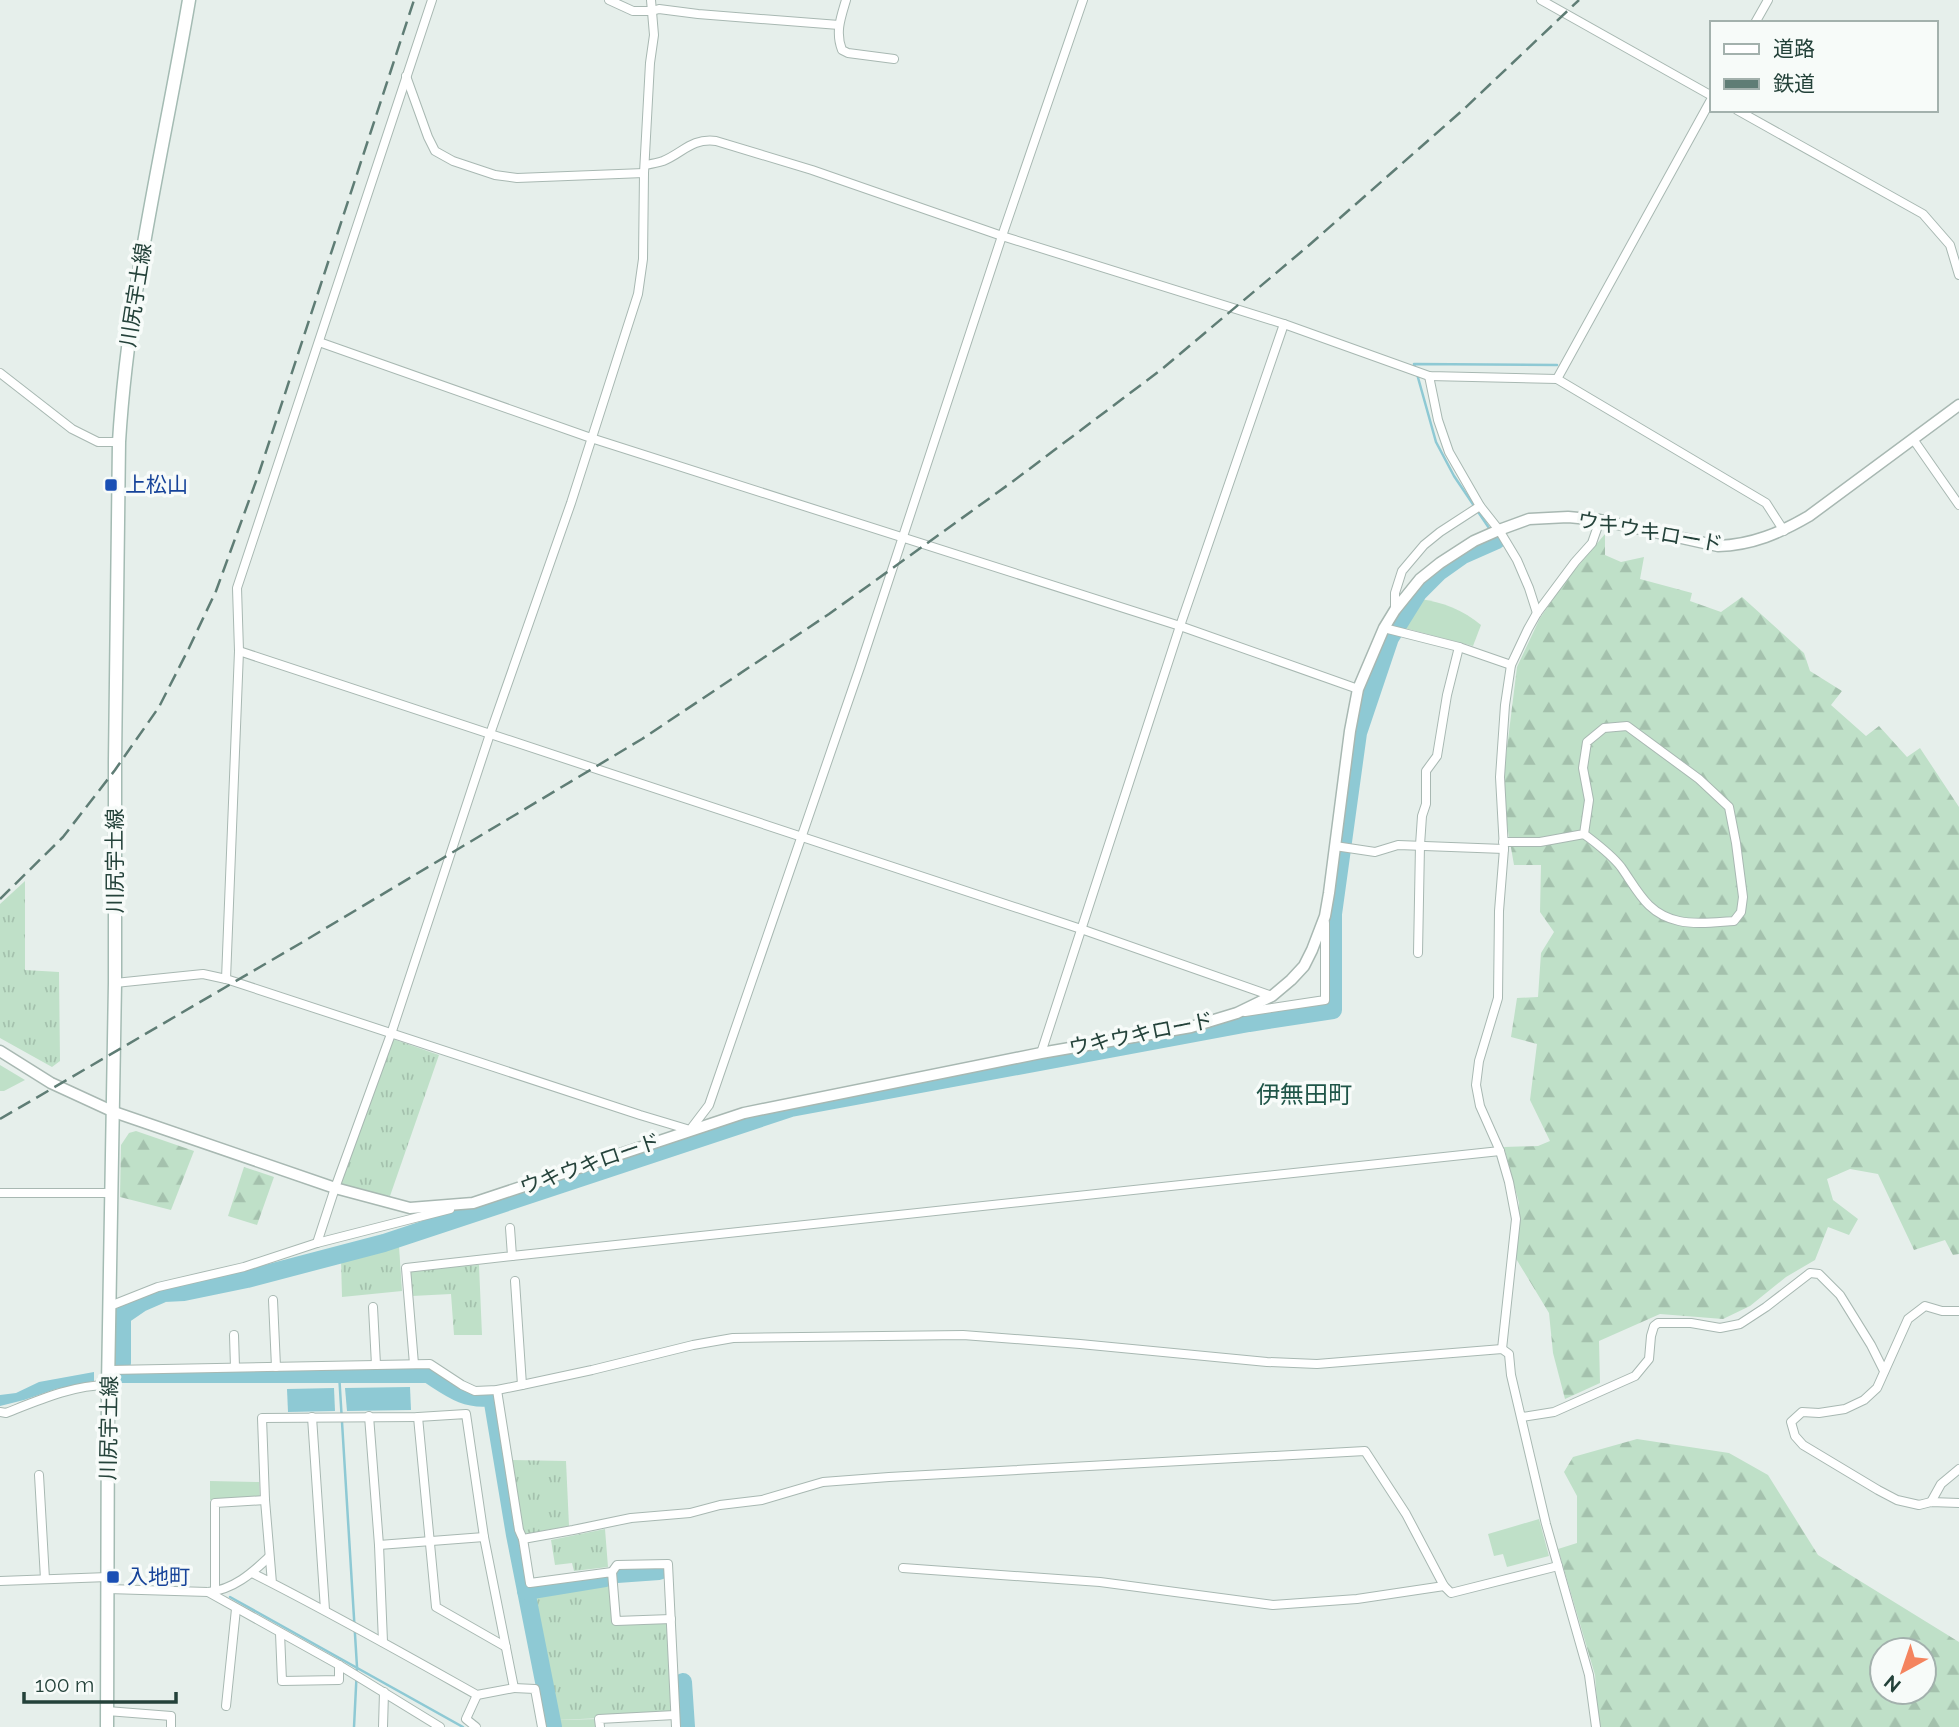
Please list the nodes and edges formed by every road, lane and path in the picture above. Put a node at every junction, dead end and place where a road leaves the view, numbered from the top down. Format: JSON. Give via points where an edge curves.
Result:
{"nodes":[{"id":1,"x":189,"y":0,"type":"edge"},
{"id":2,"x":432,"y":0,"type":"edge"},
{"id":3,"x":609,"y":0,"type":"edge"},
{"id":4,"x":651,"y":0,"type":"edge"},
{"id":5,"x":846,"y":0,"type":"edge"},
{"id":6,"x":1083,"y":0,"type":"edge"},
{"id":7,"x":1541,"y":0,"type":"edge"},
{"id":8,"x":1768,"y":0,"type":"edge"},
{"id":9,"x":652,"y":11,"type":"junction"},
{"id":10,"x":1756,"y":21,"type":"edge"},
{"id":11,"x":839,"y":25,"type":"junction"},
{"id":12,"x":894,"y":59,"type":"dead end"},
{"id":13,"x":407,"y":76,"type":"junction"},
{"id":14,"x":1710,"y":96,"type":"edge"},
{"id":15,"x":1710,"y":101,"type":"edge"},
{"id":16,"x":1741,"y":112,"type":"edge"},
{"id":17,"x":645,"y":169,"type":"junction"},
{"id":18,"x":1002,"y":236,"type":"junction"},
{"id":19,"x":1959,"y":275,"type":"edge"},
{"id":20,"x":1284,"y":324,"type":"junction"},
{"id":21,"x":319,"y":342,"type":"junction"},
{"id":22,"x":0,"y":373,"type":"edge"},
{"id":23,"x":1429,"y":376,"type":"junction"},
{"id":24,"x":1556,"y":379,"type":"junction"},
{"id":25,"x":1959,"y":405,"type":"edge"},
{"id":26,"x":591,"y":438,"type":"junction"},
{"id":27,"x":1913,"y":439,"type":"junction"},
{"id":28,"x":119,"y":442,"type":"junction"},
{"id":29,"x":1959,"y":505,"type":"edge"},
{"id":30,"x":1480,"y":506,"type":"junction"},
{"id":31,"x":1600,"y":520,"type":"junction"},
{"id":32,"x":1499,"y":530,"type":"junction"},
{"id":33,"x":1784,"y":531,"type":"junction"},
{"id":34,"x":904,"y":537,"type":"junction"},
{"id":35,"x":1395,"y":610,"type":"junction"},
{"id":36,"x":1537,"y":613,"type":"junction"},
{"id":37,"x":1180,"y":626,"type":"junction"},
{"id":38,"x":1384,"y":628,"type":"junction"},
{"id":39,"x":1459,"y":647,"type":"junction"},
{"id":40,"x":239,"y":650,"type":"junction"},
{"id":41,"x":1511,"y":665,"type":"junction"},
{"id":42,"x":1358,"y":690,"type":"junction"},
{"id":43,"x":491,"y":734,"type":"junction"},
{"id":44,"x":1584,"y":834,"type":"junction"},
{"id":45,"x":802,"y":837,"type":"junction"},
{"id":46,"x":1420,"y":845,"type":"junction"},
{"id":47,"x":1504,"y":845,"type":"junction"},
{"id":48,"x":1335,"y":846,"type":"junction"},
{"id":49,"x":1325,"y":916,"type":"junction"},
{"id":50,"x":1081,"y":929,"type":"junction"},
{"id":51,"x":1418,"y":953,"type":"dead end"},
{"id":52,"x":226,"y":979,"type":"junction"},
{"id":53,"x":115,"y":983,"type":"junction"},
{"id":54,"x":1272,"y":996,"type":"junction"},
{"id":55,"x":1237,"y":1013,"type":"junction"},
{"id":56,"x":391,"y":1034,"type":"junction"},
{"id":57,"x":0,"y":1051,"type":"edge"},
{"id":58,"x":1041,"y":1053,"type":"junction"},
{"id":59,"x":114,"y":1112,"type":"junction"},
{"id":60,"x":690,"y":1130,"type":"junction"},
{"id":61,"x":1500,"y":1151,"type":"junction"},
{"id":62,"x":335,"y":1188,"type":"junction"},
{"id":63,"x":0,"y":1193,"type":"edge"},
{"id":64,"x":111,"y":1193,"type":"junction"},
{"id":65,"x":473,"y":1203,"type":"junction"},
{"id":66,"x":510,"y":1228,"type":"dead end"},
{"id":67,"x":317,"y":1244,"type":"junction"},
{"id":68,"x":512,"y":1256,"type":"junction"},
{"id":69,"x":515,"y":1281,"type":"dead end"},
{"id":70,"x":273,"y":1300,"type":"dead end"},
{"id":71,"x":110,"y":1306,"type":"junction"},
{"id":72,"x":373,"y":1307,"type":"dead end"},
{"id":73,"x":1959,"y":1311,"type":"edge"},
{"id":74,"x":234,"y":1335,"type":"dead end"},
{"id":75,"x":1502,"y":1349,"type":"junction"},
{"id":76,"x":414,"y":1364,"type":"junction"},
{"id":77,"x":376,"y":1365,"type":"junction"},
{"id":78,"x":235,"y":1367,"type":"junction"},
{"id":79,"x":276,"y":1367,"type":"junction"},
{"id":80,"x":110,"y":1370,"type":"junction"},
{"id":81,"x":1884,"y":1371,"type":"junction"},
{"id":82,"x":108,"y":1385,"type":"junction"},
{"id":83,"x":522,"y":1385,"type":"junction"},
{"id":84,"x":497,"y":1390,"type":"junction"},
{"id":85,"x":0,"y":1412,"type":"edge"},
{"id":86,"x":369,"y":1416,"type":"junction"},
{"id":87,"x":418,"y":1416,"type":"junction"},
{"id":88,"x":1522,"y":1417,"type":"junction"},
{"id":89,"x":312,"y":1418,"type":"junction"},
{"id":90,"x":1959,"y":1469,"type":"edge"},
{"id":91,"x":39,"y":1475,"type":"dead end"},
{"id":92,"x":265,"y":1500,"type":"junction"},
{"id":93,"x":1931,"y":1502,"type":"junction"},
{"id":94,"x":1959,"y":1503,"type":"edge"},
{"id":95,"x":484,"y":1536,"type":"junction"},
{"id":96,"x":523,"y":1539,"type":"junction"},
{"id":97,"x":430,"y":1540,"type":"junction"},
{"id":98,"x":379,"y":1545,"type":"junction"},
{"id":99,"x":269,"y":1557,"type":"junction"},
{"id":100,"x":1558,"y":1566,"type":"junction"},
{"id":101,"x":903,"y":1568,"type":"dead end"},
{"id":102,"x":612,"y":1572,"type":"junction"},
{"id":103,"x":252,"y":1573,"type":"junction"},
{"id":104,"x":45,"y":1579,"type":"junction"},
{"id":105,"x":0,"y":1581,"type":"edge"},
{"id":106,"x":108,"y":1583,"type":"junction"},
{"id":107,"x":272,"y":1583,"type":"junction"},
{"id":108,"x":1444,"y":1586,"type":"junction"},
{"id":109,"x":212,"y":1592,"type":"junction"},
{"id":110,"x":236,"y":1609,"type":"junction"},
{"id":111,"x":325,"y":1609,"type":"junction"},
{"id":112,"x":671,"y":1619,"type":"junction"},
{"id":113,"x":280,"y":1633,"type":"junction"},
{"id":114,"x":383,"y":1642,"type":"junction"},
{"id":115,"x":506,"y":1647,"type":"junction"},
{"id":116,"x":339,"y":1665,"type":"junction"},
{"id":117,"x":514,"y":1688,"type":"junction"},
{"id":118,"x":384,"y":1692,"type":"junction"},
{"id":119,"x":477,"y":1695,"type":"junction"},
{"id":120,"x":226,"y":1706,"type":"dead end"},
{"id":121,"x":107,"y":1711,"type":"junction"},
{"id":122,"x":675,"y":1716,"type":"junction"},
{"id":123,"x":107,"y":1727,"type":"edge"},
{"id":124,"x":171,"y":1727,"type":"edge"},
{"id":125,"x":383,"y":1727,"type":"edge"},
{"id":126,"x":440,"y":1727,"type":"edge"},
{"id":127,"x":476,"y":1727,"type":"edge"},
{"id":128,"x":542,"y":1727,"type":"edge"},
{"id":129,"x":600,"y":1727,"type":"edge"},
{"id":130,"x":676,"y":1727,"type":"edge"},
{"id":131,"x":1596,"y":1727,"type":"edge"}],
"edges":[{"from":1,"to":28,"type":"main road","name":"川尻宇土線","via":[[138,277]]},
{"from":2,"to":13,"type":"street"},
{"from":3,"to":9,"type":"street","via":[[633,11]]},
{"from":4,"to":9,"type":"street"},
{"from":5,"to":11,"type":"street"},
{"from":6,"to":18,"type":"street"},
{"from":7,"to":14,"type":"street"},
{"from":8,"to":10,"type":"street"},
{"from":9,"to":11,"type":"street"},
{"from":9,"to":17,"type":"street"},
{"from":11,"to":12,"type":"street","via":[[842,50]]},
{"from":13,"to":17,"type":"street","via":[[435,151],[453,161],[517,178]]},
{"from":13,"to":21,"type":"street"},
{"from":15,"to":24,"type":"street"},
{"from":16,"to":19,"type":"street","via":[[1923,214],[1950,245]]},
{"from":17,"to":18,"type":"street","via":[[694,143],[716,141]]},
{"from":17,"to":26,"type":"street","via":[[638,294]]},
{"from":18,"to":20,"type":"street"},
{"from":18,"to":34,"type":"street"},
{"from":20,"to":23,"type":"street"},
{"from":20,"to":37,"type":"street"},
{"from":21,"to":26,"type":"street"},
{"from":21,"to":40,"type":"street","via":[[237,588]]},
{"from":22,"to":28,"type":"street","via":[[72,429],[98,442]]},
{"from":23,"to":24,"type":"street"},
{"from":23,"to":30,"type":"street","via":[[1449,452]]},
{"from":24,"to":33,"type":"street","via":[[1766,503]]},
{"from":25,"to":27,"type":"street","name":"ウキウキロード"},
{"from":26,"to":34,"type":"street"},
{"from":26,"to":43,"type":"street"},
{"from":27,"to":29,"type":"street"},
{"from":27,"to":33,"type":"street","name":"ウキウキロード"},
{"from":28,"to":53,"type":"main road","name":"川尻宇土線"},
{"from":30,"to":32,"type":"street"},
{"from":30,"to":35,"type":"street","via":[[1424,545],[1402,572]]},
{"from":31,"to":32,"type":"street","name":"ウキウキロード","via":[[1529,519]]},
{"from":31,"to":33,"type":"street","name":"ウキウキロード","via":[[1718,546]]},
{"from":31,"to":36,"type":"street","via":[[1592,543]]},
{"from":32,"to":35,"type":"street","name":"ウキウキロード","via":[[1440,563]]},
{"from":32,"to":36,"type":"street","via":[[1517,560]]},
{"from":34,"to":37,"type":"street"},
{"from":34,"to":45,"type":"street"},
{"from":35,"to":38,"type":"street","name":"ウキウキロード"},
{"from":36,"to":41,"type":"street"},
{"from":37,"to":42,"type":"street"},
{"from":37,"to":50,"type":"street"},
{"from":38,"to":39,"type":"street"},
{"from":38,"to":42,"type":"street","name":"ウキウキロード"},
{"from":39,"to":41,"type":"street"},
{"from":39,"to":46,"type":"street","via":[[1437,756],[1426,771]]},
{"from":40,"to":43,"type":"street"},
{"from":40,"to":52,"type":"street"},
{"from":41,"to":47,"type":"street","via":[[1500,777]]},
{"from":42,"to":48,"type":"street","name":"ウキウキロード"},
{"from":43,"to":45,"type":"street"},
{"from":43,"to":56,"type":"street"},
{"from":44,"to":44,"type":"street","via":[[1589,800],[1583,768],[1587,742],[1604,728],[1627,726],[1729,807],[1743,897],[1741,912],[1734,921],[1704,922],[1679,921],[1652,910],[1620,866]]},
{"from":44,"to":47,"type":"street"},
{"from":45,"to":50,"type":"street"},
{"from":45,"to":60,"type":"street","via":[[709,1105]]},
{"from":46,"to":47,"type":"street"},
{"from":46,"to":48,"type":"street","via":[[1375,852]]},
{"from":46,"to":51,"type":"street"},
{"from":47,"to":61,"type":"street","via":[[1498,998],[1476,1086]]},
{"from":48,"to":49,"type":"street","name":"ウキウキロード"},
{"from":49,"to":54,"type":"street","name":"ウキウキロード","via":[[1304,966]]},
{"from":49,"to":55,"type":"street","via":[[1325,1000]]},
{"from":50,"to":54,"type":"street"},
{"from":50,"to":58,"type":"street"},
{"from":52,"to":53,"type":"street","via":[[204,974]]},
{"from":52,"to":56,"type":"street"},
{"from":53,"to":59,"type":"main road","name":"川尻宇土線"},
{"from":54,"to":55,"type":"street","name":"ウキウキロード"},
{"from":55,"to":58,"type":"street","name":"ウキウキロード","via":[[1191,1027]]},
{"from":56,"to":60,"type":"street"},
{"from":56,"to":62,"type":"street"},
{"from":57,"to":59,"type":"street","name":"ウキウキロード","via":[[51,1083]]},
{"from":58,"to":60,"type":"street","name":"ウキウキロード","via":[[744,1113]]},
{"from":59,"to":62,"type":"street","name":"ウキウキロード"},
{"from":59,"to":64,"type":"main road","name":"川尻宇土線"},
{"from":60,"to":65,"type":"street","name":"ウキウキロード"},
{"from":61,"to":68,"type":"street"},
{"from":61,"to":75,"type":"street","via":[[1516,1219]]},
{"from":62,"to":65,"type":"street","name":"ウキウキロード","via":[[410,1208]]},
{"from":62,"to":67,"type":"street"},
{"from":63,"to":64,"type":"street"},
{"from":64,"to":71,"type":"main road","name":"川尻宇土線"},
{"from":65,"to":67,"type":"street"},
{"from":66,"to":68,"type":"street"},
{"from":67,"to":71,"type":"street","via":[[158,1287]]},
{"from":68,"to":76,"type":"street","via":[[406,1268]]},
{"from":69,"to":83,"type":"street"},
{"from":70,"to":79,"type":"street"},
{"from":71,"to":80,"type":"main road","name":"川尻宇土線"},
{"from":72,"to":77,"type":"street"},
{"from":73,"to":81,"type":"street","via":[[1925,1306],[1908,1319]]},
{"from":74,"to":78,"type":"street"},
{"from":75,"to":83,"type":"street","via":[[1317,1364],[963,1335],[733,1338]]},
{"from":75,"to":88,"type":"street","via":[[1509,1354]]},
{"from":76,"to":77,"type":"street"},
{"from":76,"to":84,"type":"street","via":[[430,1364],[475,1391]]},
{"from":77,"to":79,"type":"street"},
{"from":78,"to":79,"type":"street"},
{"from":78,"to":80,"type":"street"},
{"from":80,"to":82,"type":"main road","name":"川尻宇土線"},
{"from":81,"to":88,"type":"street","via":[[1840,1294],[1819,1273],[1810,1273],[1740,1324],[1720,1328],[1658,1323],[1651,1335],[1649,1359],[1635,1376],[1554,1412]]},
{"from":81,"to":93,"type":"street","via":[[1877,1388],[1864,1400],[1845,1409],[1802,1412],[1791,1422],[1795,1436],[1897,1500],[1919,1505]]},
{"from":82,"to":85,"type":"street","via":[[54,1394]]},
{"from":82,"to":106,"type":"main road","name":"川尻宇土線"},
{"from":83,"to":84,"type":"street"},
{"from":84,"to":96,"type":"street"},
{"from":86,"to":87,"type":"street"},
{"from":86,"to":89,"type":"street"},
{"from":86,"to":98,"type":"street"},
{"from":87,"to":95,"type":"street","via":[[466,1413]]},
{"from":87,"to":97,"type":"street"},
{"from":88,"to":100,"type":"street"},
{"from":89,"to":92,"type":"street","via":[[262,1418]]},
{"from":89,"to":111,"type":"street"},
{"from":90,"to":93,"type":"street","via":[[1941,1484]]},
{"from":91,"to":104,"type":"street"},
{"from":92,"to":99,"type":"street"},
{"from":92,"to":109,"type":"street","via":[[215,1503]]},
{"from":93,"to":94,"type":"street"},
{"from":95,"to":97,"type":"street"},
{"from":95,"to":115,"type":"street"},
{"from":96,"to":102,"type":"street","via":[[530,1583]]},
{"from":96,"to":108,"type":"street","via":[[762,1500],[823,1482],[1365,1451],[1406,1514]]},
{"from":97,"to":98,"type":"street"},
{"from":97,"to":115,"type":"street","via":[[436,1607]]},
{"from":98,"to":114,"type":"street"},
{"from":99,"to":103,"type":"street"},
{"from":99,"to":107,"type":"street"},
{"from":100,"to":108,"type":"street","via":[[1451,1593]]},
{"from":100,"to":131,"type":"street","via":[[1589,1675]]},
{"from":101,"to":108,"type":"street","via":[[1100,1582],[1273,1605]]},
{"from":102,"to":112,"type":"street","via":[[616,1621]]},
{"from":102,"to":112,"type":"street","via":[[617,1565],[668,1564]]},
{"from":103,"to":107,"type":"street"},
{"from":103,"to":109,"type":"street","via":[[225,1590]]},
{"from":104,"to":105,"type":"street"},
{"from":104,"to":106,"type":"street"},
{"from":106,"to":109,"type":"street"},
{"from":106,"to":121,"type":"main road","name":"川尻宇土線"},
{"from":107,"to":111,"type":"street"},
{"from":109,"to":110,"type":"street"},
{"from":110,"to":113,"type":"street"},
{"from":110,"to":120,"type":"street"},
{"from":111,"to":114,"type":"street"},
{"from":112,"to":122,"type":"street"},
{"from":113,"to":116,"type":"street"},
{"from":113,"to":116,"type":"street","via":[[282,1681],[339,1680]]},
{"from":114,"to":119,"type":"street"},
{"from":115,"to":117,"type":"street"},
{"from":116,"to":118,"type":"street"},
{"from":117,"to":119,"type":"street"},
{"from":117,"to":128,"type":"street","via":[[534,1689]]},
{"from":118,"to":125,"type":"street"},
{"from":118,"to":126,"type":"street"},
{"from":119,"to":127,"type":"street","via":[[466,1719]]},
{"from":121,"to":123,"type":"main road","name":"川尻宇土線"},
{"from":121,"to":124,"type":"street","via":[[171,1716]]},
{"from":122,"to":129,"type":"street","via":[[599,1718]]},
{"from":122,"to":130,"type":"street"}]}
